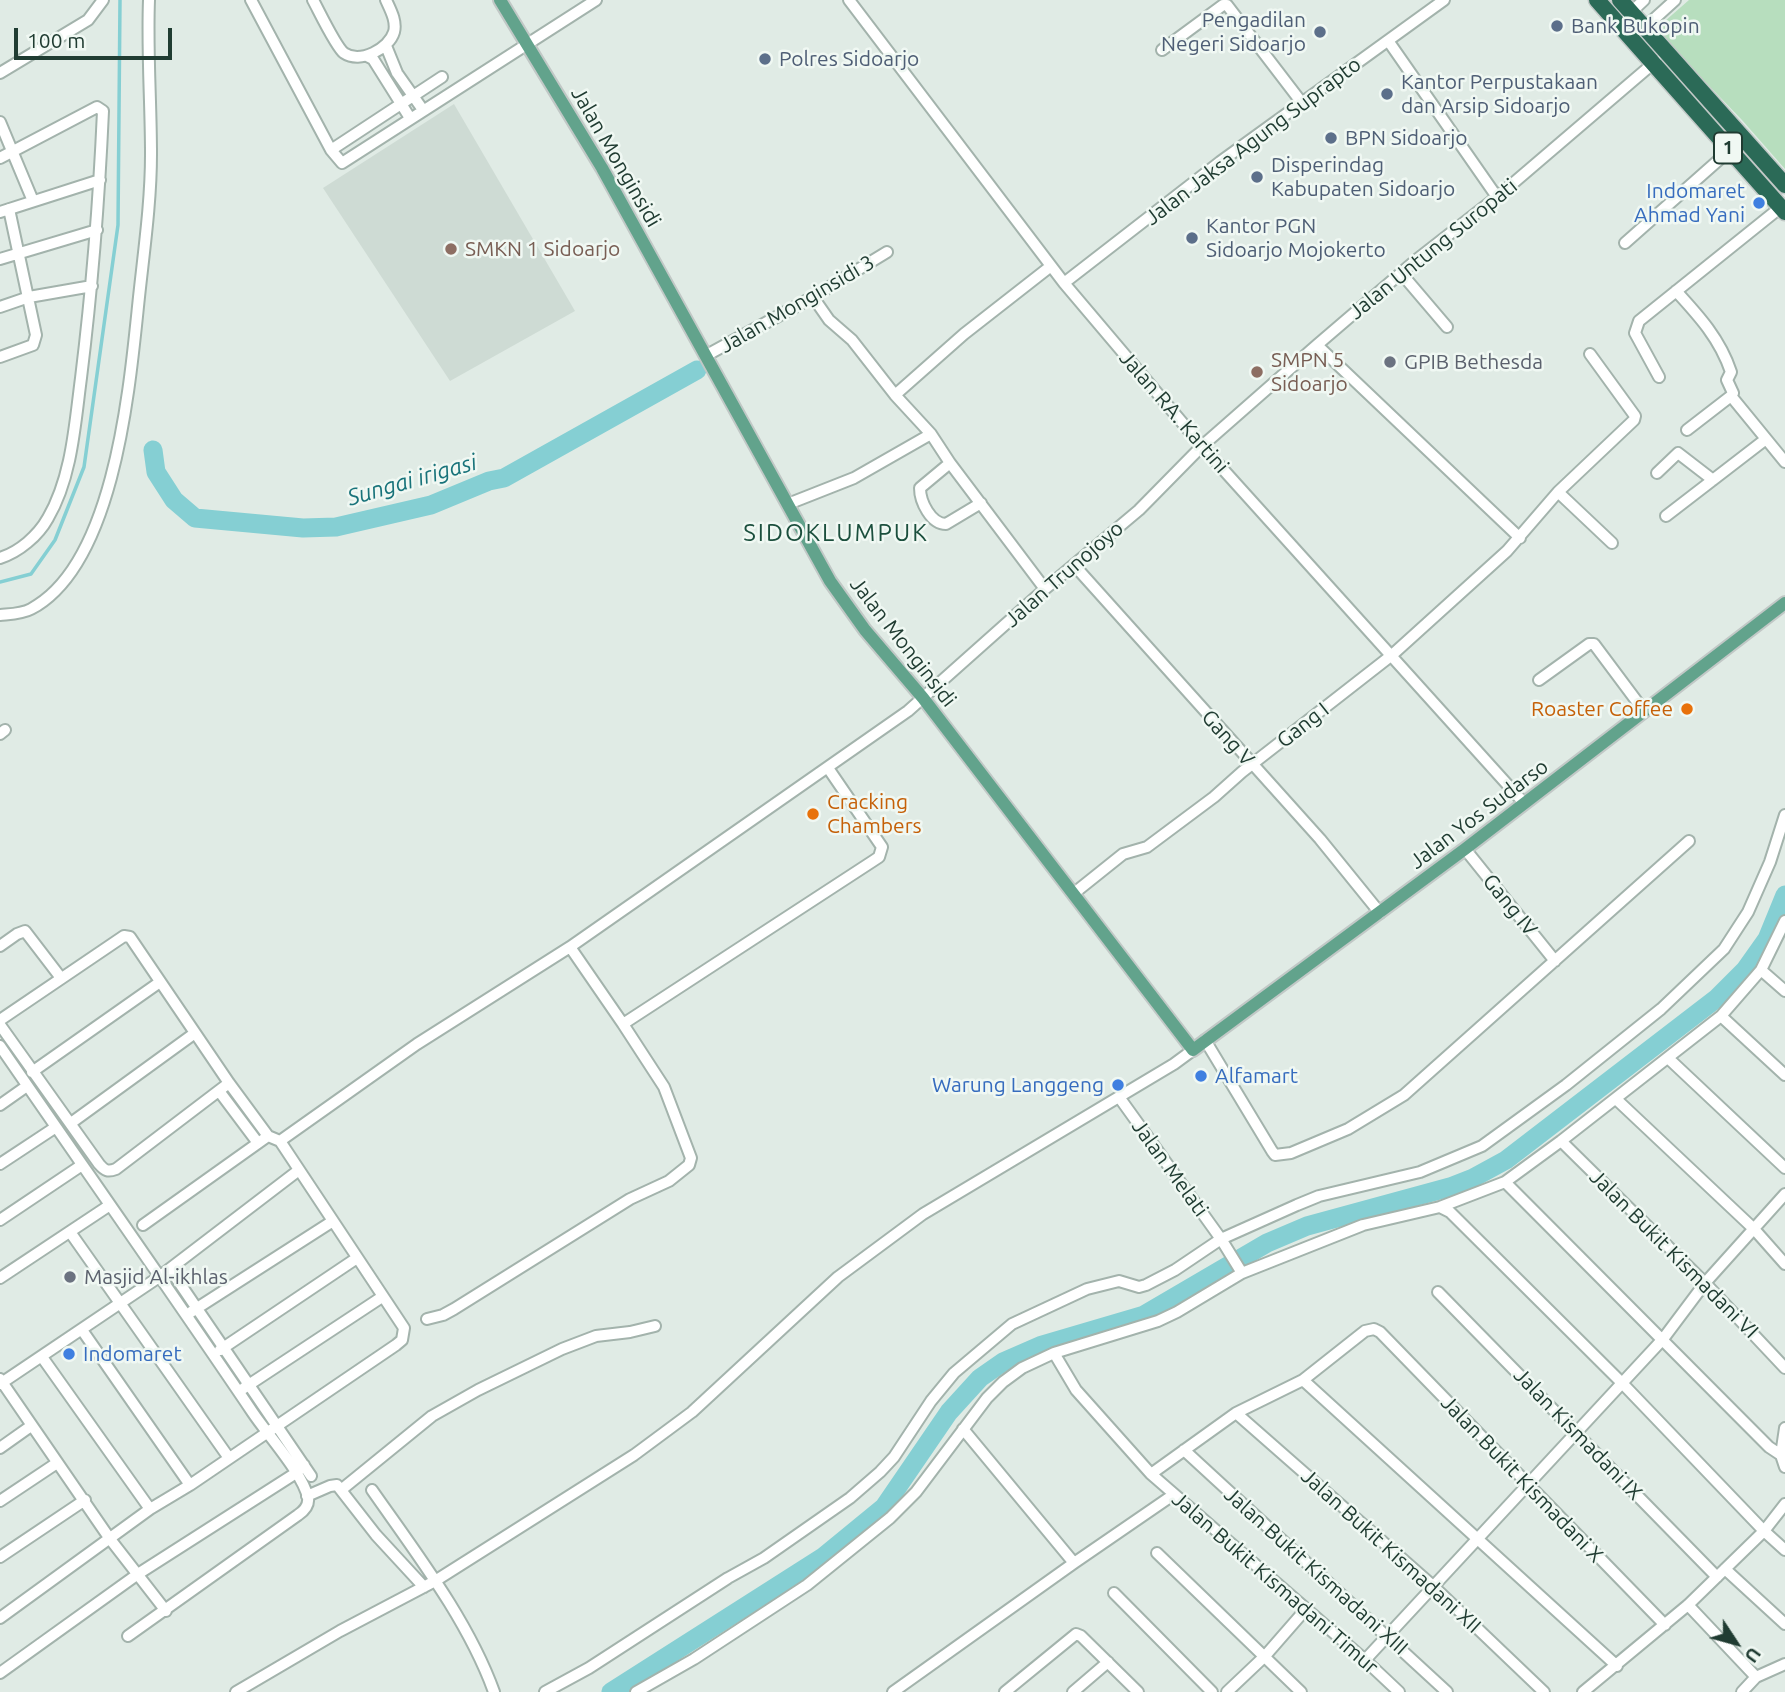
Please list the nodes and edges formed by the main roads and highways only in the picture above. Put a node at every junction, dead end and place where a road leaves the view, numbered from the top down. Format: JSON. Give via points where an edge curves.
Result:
{"nodes":[{"id":1,"x":500,"y":0,"type":"edge"},
{"id":2,"x":1597,"y":0,"type":"edge"},
{"id":3,"x":1625,"y":6,"type":"edge"},
{"id":4,"x":1785,"y":185,"type":"edge"},
{"id":5,"x":1783,"y":209,"type":"edge"},
{"id":6,"x":1783,"y":608,"type":"edge"},
{"id":7,"x":1193,"y":1050,"type":"joint"}],
"edges":[{"from":1,"to":7,"type":"main road","name":"Jalan Monginsidi","via":[[601,168],[830,581]]},
{"from":2,"to":5,"type":"highway","number":"1"},
{"from":3,"to":4,"type":"highway","number":"1"},
{"from":6,"to":7,"type":"main road","name":"Jalan Yos Sudarso"}]}
